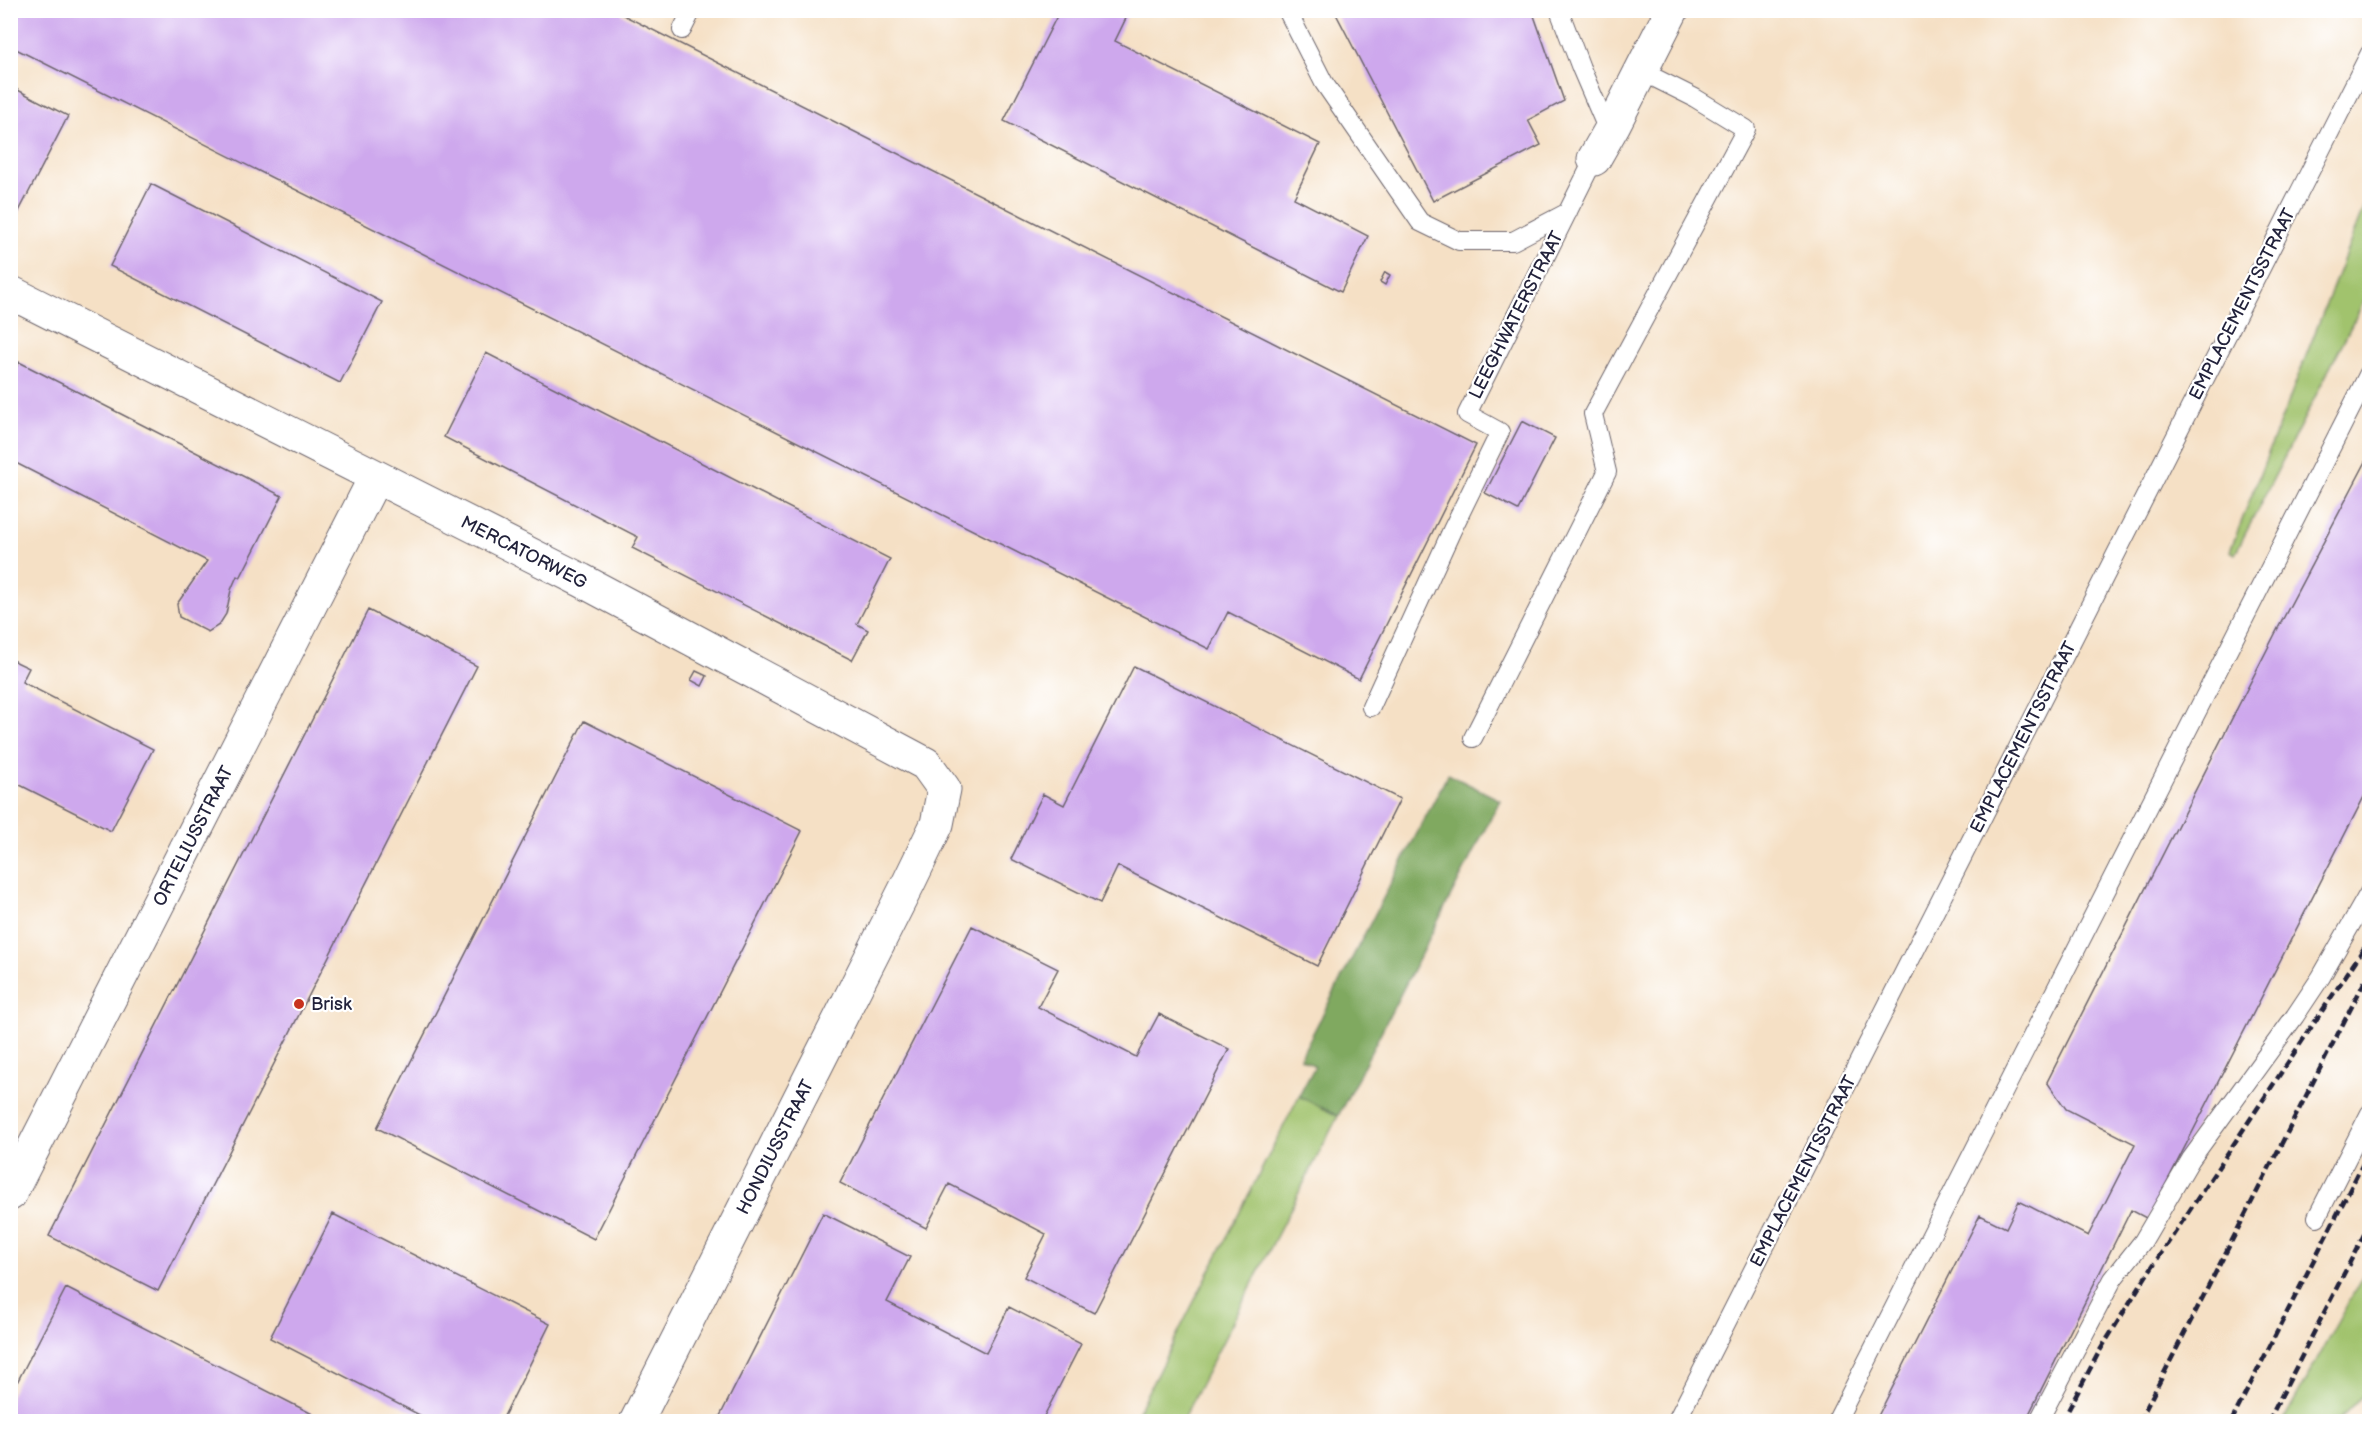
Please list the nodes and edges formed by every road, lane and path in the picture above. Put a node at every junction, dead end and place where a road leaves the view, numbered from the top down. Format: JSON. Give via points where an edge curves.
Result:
{"nodes":[{"id":1,"x":692,"y":10,"type":"edge"},
{"id":2,"x":1287,"y":10,"type":"edge"},
{"id":3,"x":1559,"y":10,"type":"edge"},
{"id":4,"x":1672,"y":10,"type":"edge"},
{"id":5,"x":682,"y":30,"type":"dead end"},
{"id":6,"x":2370,"y":53,"type":"edge"},
{"id":7,"x":1641,"y":71,"type":"junction"},
{"id":8,"x":1601,"y":146,"type":"junction"},
{"id":9,"x":1568,"y":212,"type":"junction"},
{"id":10,"x":10,"y":292,"type":"edge"},
{"id":11,"x":2370,"y":371,"type":"edge"},
{"id":12,"x":375,"y":478,"type":"junction"},
{"id":13,"x":1371,"y":707,"type":"dead end"},
{"id":14,"x":1473,"y":738,"type":"dead end"},
{"id":15,"x":913,"y":873,"type":"joint"},
{"id":16,"x":2370,"y":891,"type":"edge"},
{"id":17,"x":2370,"y":1113,"type":"edge"},
{"id":18,"x":10,"y":1194,"type":"edge"},
{"id":19,"x":2317,"y":1217,"type":"dead end"},
{"id":20,"x":636,"y":1422,"type":"edge"},
{"id":21,"x":1676,"y":1422,"type":"edge"},
{"id":22,"x":1836,"y":1422,"type":"edge"},
{"id":23,"x":2038,"y":1422,"type":"edge"}],
"edges":[{"from":1,"to":5,"type":"lane"},
{"from":2,"to":9,"type":"lane","via":[[1324,83],[1420,222],[1460,242],[1513,240]]},
{"from":3,"to":8,"type":"lane","via":[[1581,68]]},
{"from":4,"to":7,"type":"street","name":"LEEGHWATERSTRAAT"},
{"from":6,"to":21,"type":"lane","name":"EMPLACEMENTSSTRAAT"},
{"from":7,"to":8,"type":"street","name":"LEEGHWATERSTRAAT"},
{"from":7,"to":14,"type":"lane","via":[[1746,129],[1593,414],[1606,472]]},
{"from":8,"to":9,"type":"lane","name":"LEEGHWATERSTRAAT"},
{"from":9,"to":13,"type":"lane","name":"LEEGHWATERSTRAAT","via":[[1467,414],[1500,432]]},
{"from":10,"to":12,"type":"street","name":"MERCATORWEG"},
{"from":11,"to":22,"type":"lane"},
{"from":12,"to":15,"type":"street","name":"MERCATORWEG","via":[[581,580],[926,764],[944,789],[937,824]]},
{"from":12,"to":18,"type":"street","name":"ORTELIUSSTRAAT"},
{"from":15,"to":20,"type":"street","name":"HONDIUSSTRAAT"},
{"from":16,"to":23,"type":"lane","via":[[2321,977],[2191,1159],[2143,1241],[2113,1279]]},
{"from":17,"to":19,"type":"lane"}]}
